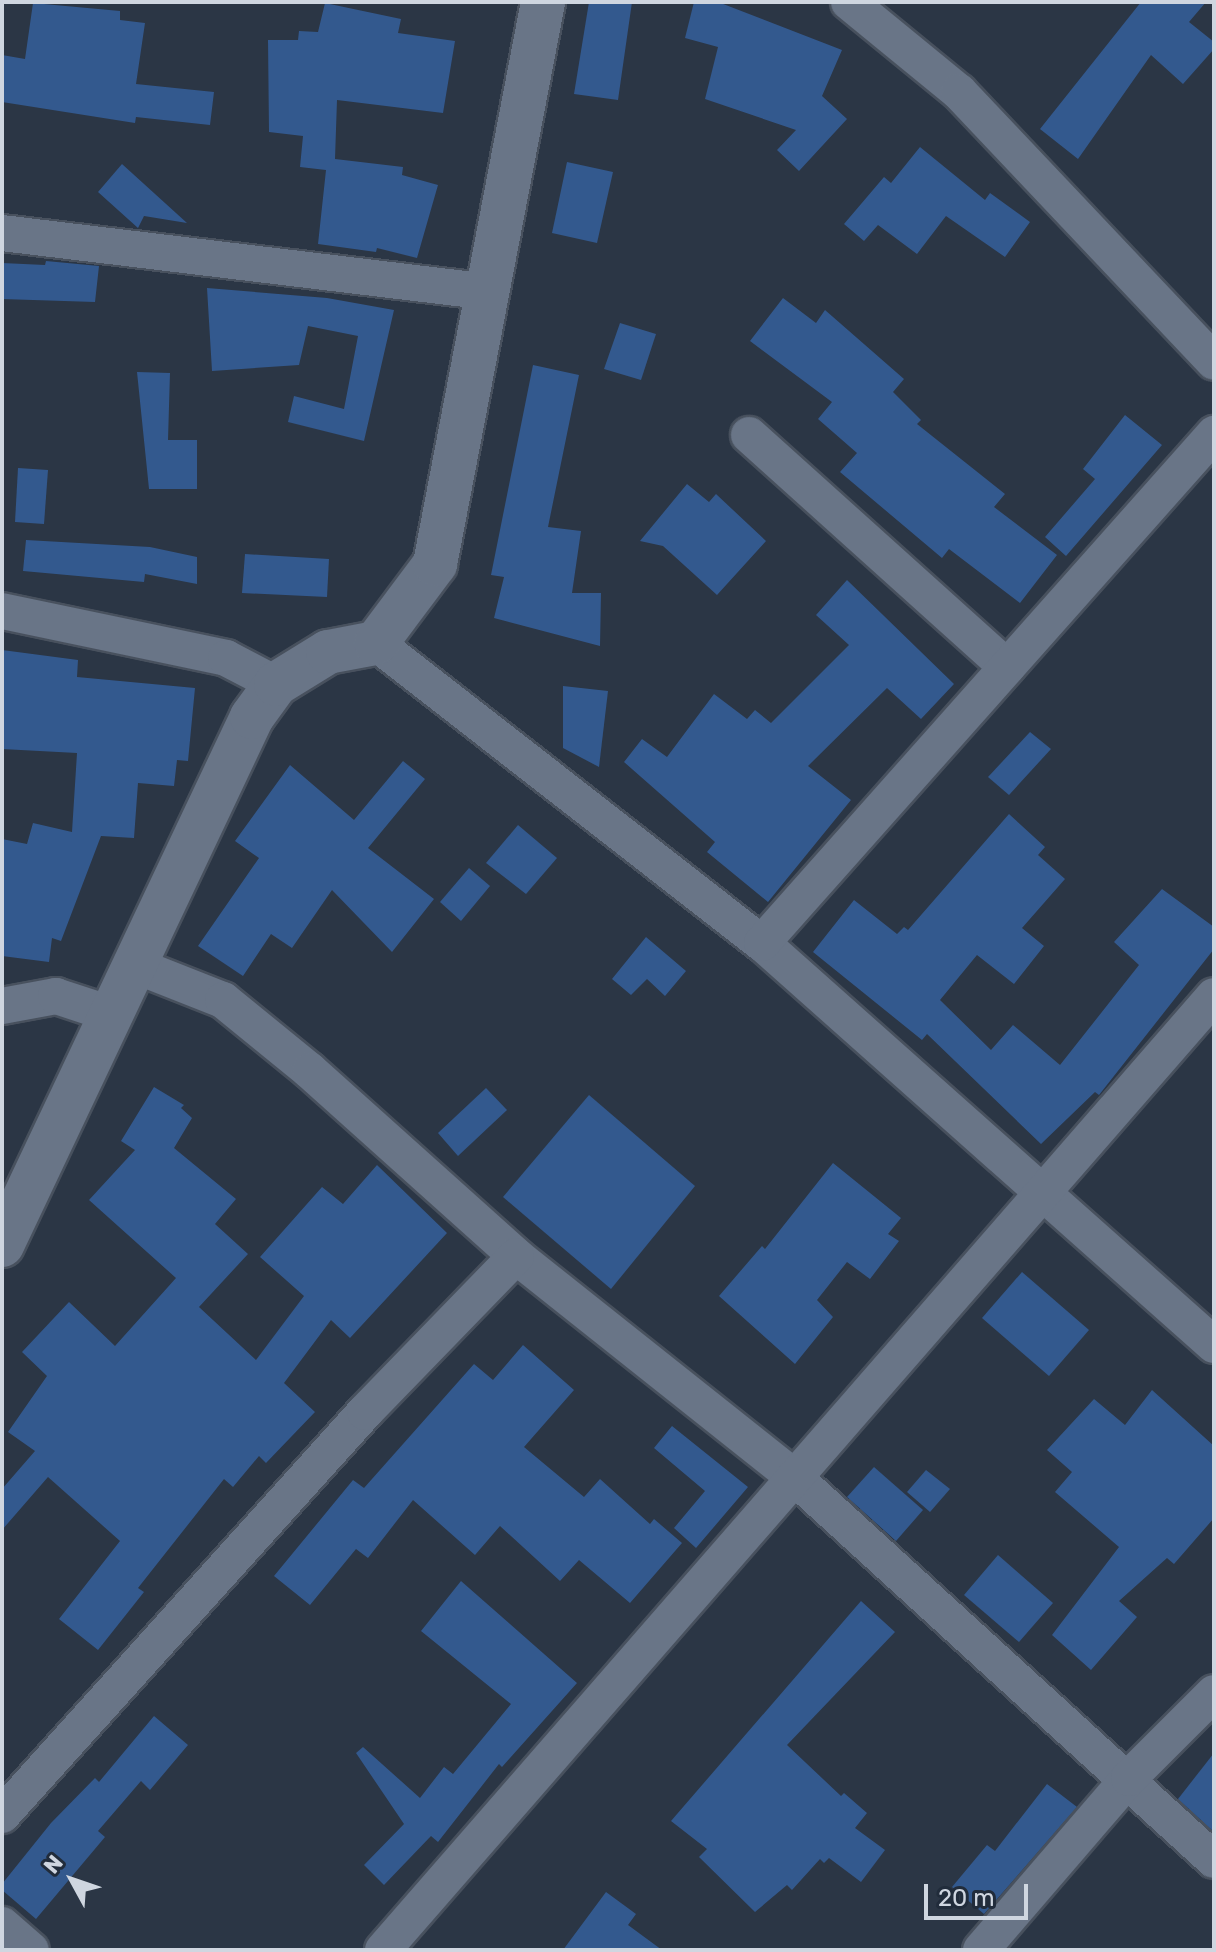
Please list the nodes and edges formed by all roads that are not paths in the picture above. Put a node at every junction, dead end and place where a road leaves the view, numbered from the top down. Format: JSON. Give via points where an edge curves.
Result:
{"nodes":[{"id":1,"x":543,"y":2,"type":"edge"},
{"id":2,"x":849,"y":2,"type":"edge"},
{"id":3,"x":2,"y":233,"type":"edge"},
{"id":4,"x":487,"y":292,"type":"junction"},
{"id":5,"x":1214,"y":362,"type":"edge"},
{"id":6,"x":1214,"y":434,"type":"edge"},
{"id":7,"x":749,"y":435,"type":"dead end"},
{"id":8,"x":2,"y":611,"type":"edge"},
{"id":9,"x":376,"y":643,"type":"junction"},
{"id":10,"x":1007,"y":667,"type":"junction"},
{"id":11,"x":276,"y":684,"type":"junction"},
{"id":12,"x":762,"y":943,"type":"junction"},
{"id":13,"x":134,"y":965,"type":"junction"},
{"id":14,"x":1214,"y":996,"type":"edge"},
{"id":15,"x":2,"y":1006,"type":"edge"},
{"id":16,"x":111,"y":1014,"type":"junction"},
{"id":17,"x":1043,"y":1191,"type":"junction"},
{"id":18,"x":2,"y":1245,"type":"edge"},
{"id":19,"x":516,"y":1256,"type":"junction"},
{"id":20,"x":1214,"y":1345,"type":"edge"},
{"id":21,"x":794,"y":1477,"type":"junction"},
{"id":22,"x":1214,"y":1693,"type":"edge"},
{"id":23,"x":1129,"y":1778,"type":"junction"},
{"id":24,"x":2,"y":1815,"type":"edge"},
{"id":25,"x":1214,"y":1860,"type":"edge"},
{"id":26,"x":2,"y":1925,"type":"edge"},
{"id":27,"x":31,"y":1950,"type":"edge"},
{"id":28,"x":383,"y":1950,"type":"edge"},
{"id":29,"x":981,"y":1950,"type":"edge"}],
"edges":[{"from":1,"to":4,"type":"street"},
{"from":2,"to":5,"type":"street","via":[[959,92]]},
{"from":3,"to":4,"type":"street"},
{"from":4,"to":9,"type":"street","via":[[435,564]]},
{"from":6,"to":10,"type":"street"},
{"from":7,"to":10,"type":"street"},
{"from":8,"to":11,"type":"street","via":[[226,658]]},
{"from":9,"to":11,"type":"street","via":[[328,652]]},
{"from":9,"to":12,"type":"street"},
{"from":10,"to":12,"type":"street"},
{"from":11,"to":13,"type":"street","via":[[252,717]]},
{"from":12,"to":17,"type":"street"},
{"from":13,"to":16,"type":"street"},
{"from":13,"to":19,"type":"street","via":[[223,1000]]},
{"from":14,"to":17,"type":"street"},
{"from":15,"to":16,"type":"street","via":[[56,996]]},
{"from":16,"to":18,"type":"street"},
{"from":17,"to":20,"type":"street"},
{"from":17,"to":21,"type":"street"},
{"from":19,"to":21,"type":"street"},
{"from":19,"to":24,"type":"street","via":[[365,1412]]},
{"from":21,"to":23,"type":"street"},
{"from":21,"to":28,"type":"street"},
{"from":22,"to":23,"type":"street"},
{"from":23,"to":25,"type":"street"},
{"from":23,"to":29,"type":"street"},
{"from":26,"to":27,"type":"street"}]}
